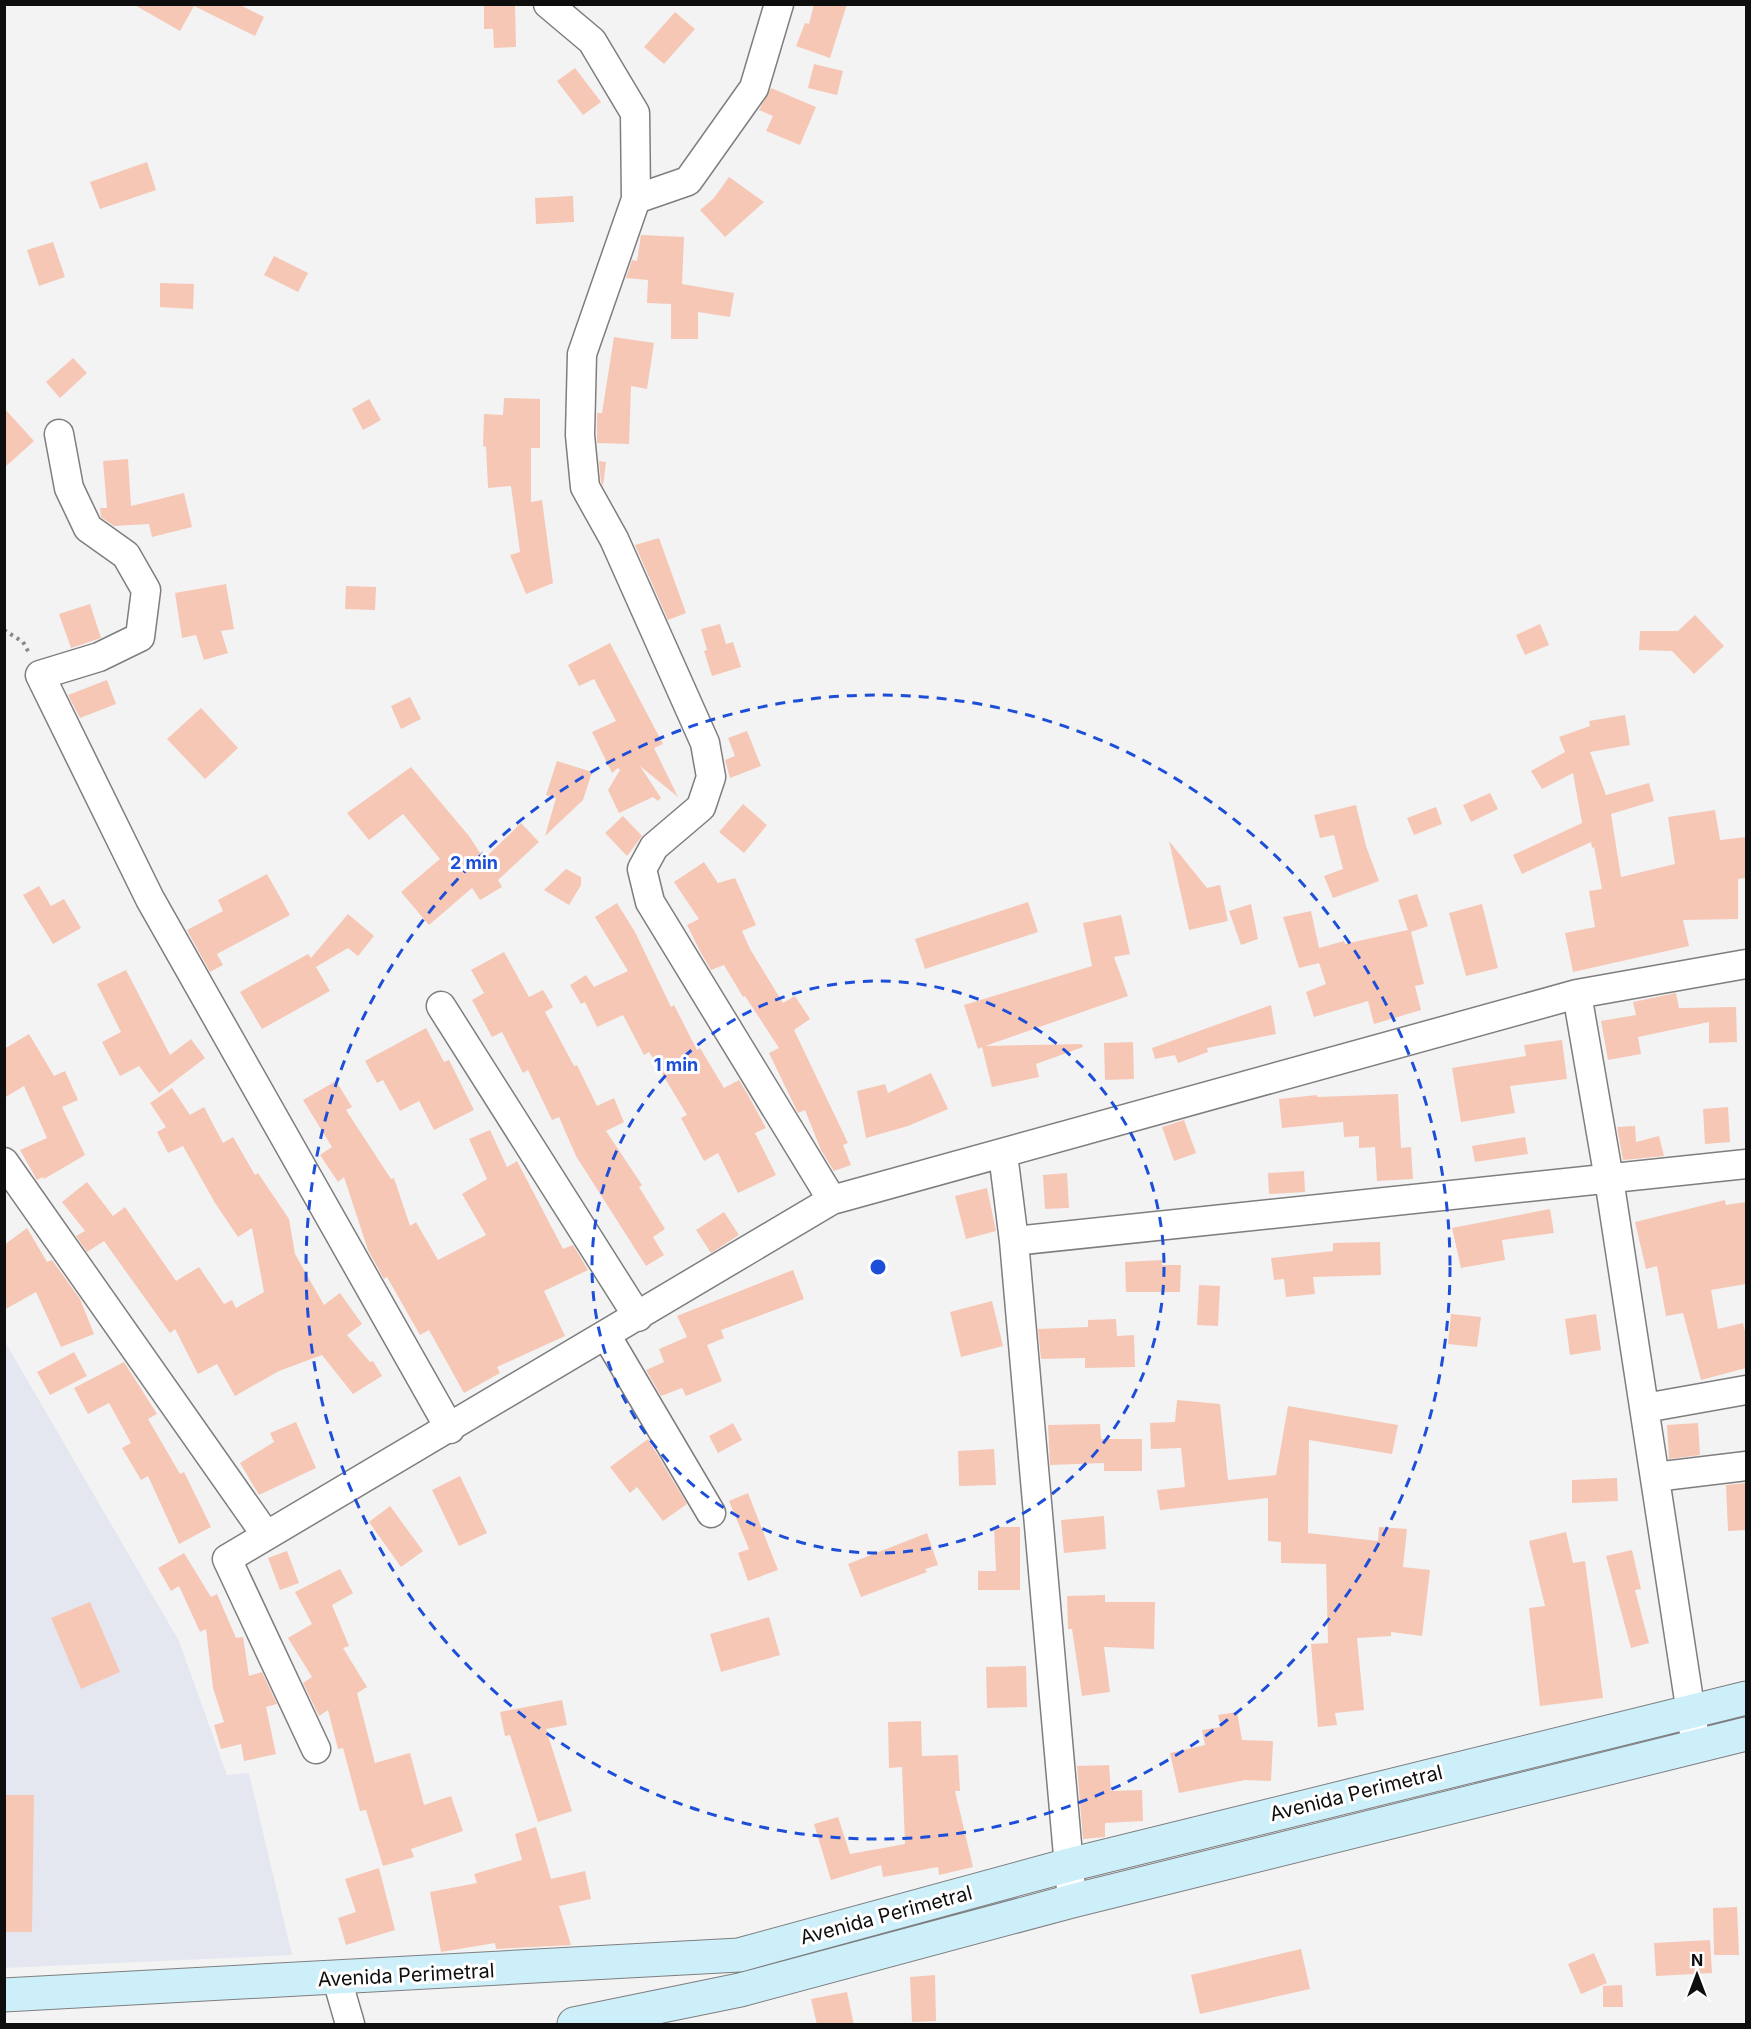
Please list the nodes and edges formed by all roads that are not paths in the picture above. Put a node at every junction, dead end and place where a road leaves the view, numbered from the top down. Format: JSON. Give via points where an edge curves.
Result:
{"nodes":[{"id":1,"x":548,"y":4,"type":"edge"},
{"id":2,"x":779,"y":4,"type":"edge"},
{"id":3,"x":636,"y":199,"type":"junction"},
{"id":4,"x":59,"y":434,"type":"dead end"},
{"id":5,"x":1746,"y":964,"type":"edge"},
{"id":6,"x":1577,"y":994,"type":"junction"},
{"id":7,"x":441,"y":1006,"type":"dead end"},
{"id":8,"x":1003,"y":1154,"type":"junction"},
{"id":9,"x":4,"y":1162,"type":"edge"},
{"id":10,"x":1746,"y":1164,"type":"edge"},
{"id":11,"x":1609,"y":1179,"type":"junction"},
{"id":12,"x":832,"y":1200,"type":"junction"},
{"id":13,"x":1014,"y":1241,"type":"junction"},
{"id":14,"x":638,"y":1317,"type":"junction"},
{"id":15,"x":606,"y":1335,"type":"junction"},
{"id":16,"x":1746,"y":1390,"type":"edge"},
{"id":17,"x":1645,"y":1408,"type":"junction"},
{"id":18,"x":450,"y":1429,"type":"junction"},
{"id":19,"x":1746,"y":1466,"type":"edge"},
{"id":20,"x":1655,"y":1477,"type":"junction"},
{"id":21,"x":711,"y":1513,"type":"dead end"},
{"id":22,"x":266,"y":1535,"type":"junction"},
{"id":23,"x":1746,"y":1698,"type":"edge"},
{"id":24,"x":1690,"y":1710,"type":"junction"},
{"id":25,"x":1746,"y":1734,"type":"edge"},
{"id":26,"x":1696,"y":1746,"type":"junction"},
{"id":27,"x":315,"y":1749,"type":"dead end"},
{"id":28,"x":1070,"y":1865,"type":"junction"},
{"id":29,"x":1072,"y":1901,"type":"junction"},
{"id":30,"x":337,"y":1979,"type":"junction"},
{"id":31,"x":4,"y":1995,"type":"edge"},
{"id":32,"x":350,"y":2025,"type":"edge"},
{"id":33,"x":574,"y":2025,"type":"edge"}],
"edges":[{"from":1,"to":3,"type":"street","via":[[592,42],[635,113]]},
{"from":2,"to":3,"type":"street","via":[[754,88],[688,181]]},
{"from":3,"to":12,"type":"street","via":[[582,354],[580,435],[585,487],[614,539],[705,743],[711,777],[701,807],[654,847],[642,869],[650,902]]},
{"from":4,"to":18,"type":"street","via":[[69,488],[88,528],[126,555],[147,590],[140,637],[99,657],[40,675],[150,899]]},
{"from":5,"to":6,"type":"street"},
{"from":6,"to":8,"type":"street"},
{"from":6,"to":11,"type":"street"},
{"from":7,"to":14,"type":"street"},
{"from":8,"to":12,"type":"street"},
{"from":8,"to":13,"type":"street"},
{"from":9,"to":22,"type":"street"},
{"from":10,"to":11,"type":"street"},
{"from":11,"to":13,"type":"street"},
{"from":11,"to":17,"type":"street"},
{"from":12,"to":14,"type":"street"},
{"from":13,"to":28,"type":"street"},
{"from":14,"to":15,"type":"street"},
{"from":15,"to":18,"type":"street"},
{"from":15,"to":21,"type":"street"},
{"from":16,"to":17,"type":"street"},
{"from":17,"to":20,"type":"street"},
{"from":18,"to":22,"type":"street"},
{"from":19,"to":20,"type":"street"},
{"from":20,"to":24,"type":"street"},
{"from":22,"to":27,"type":"street","via":[[227,1559]]},
{"from":23,"to":24,"type":"main road","name":"Avenida Perimetral"},
{"from":24,"to":26,"type":"street"},
{"from":24,"to":28,"type":"main road","name":"Avenida Perimetral"},
{"from":25,"to":26,"type":"main road","name":"Avenida Perimetral"},
{"from":26,"to":29,"type":"main road","name":"Avenida Perimetral"},
{"from":28,"to":29,"type":"street"},
{"from":28,"to":30,"type":"main road","name":"Avenida Perimetral","via":[[739,1955]]},
{"from":29,"to":33,"type":"main road","name":"Avenida Perimetral","via":[[740,1990]]},
{"from":30,"to":31,"type":"main road","name":"Avenida Perimetral"},
{"from":30,"to":32,"type":"street"}]}
